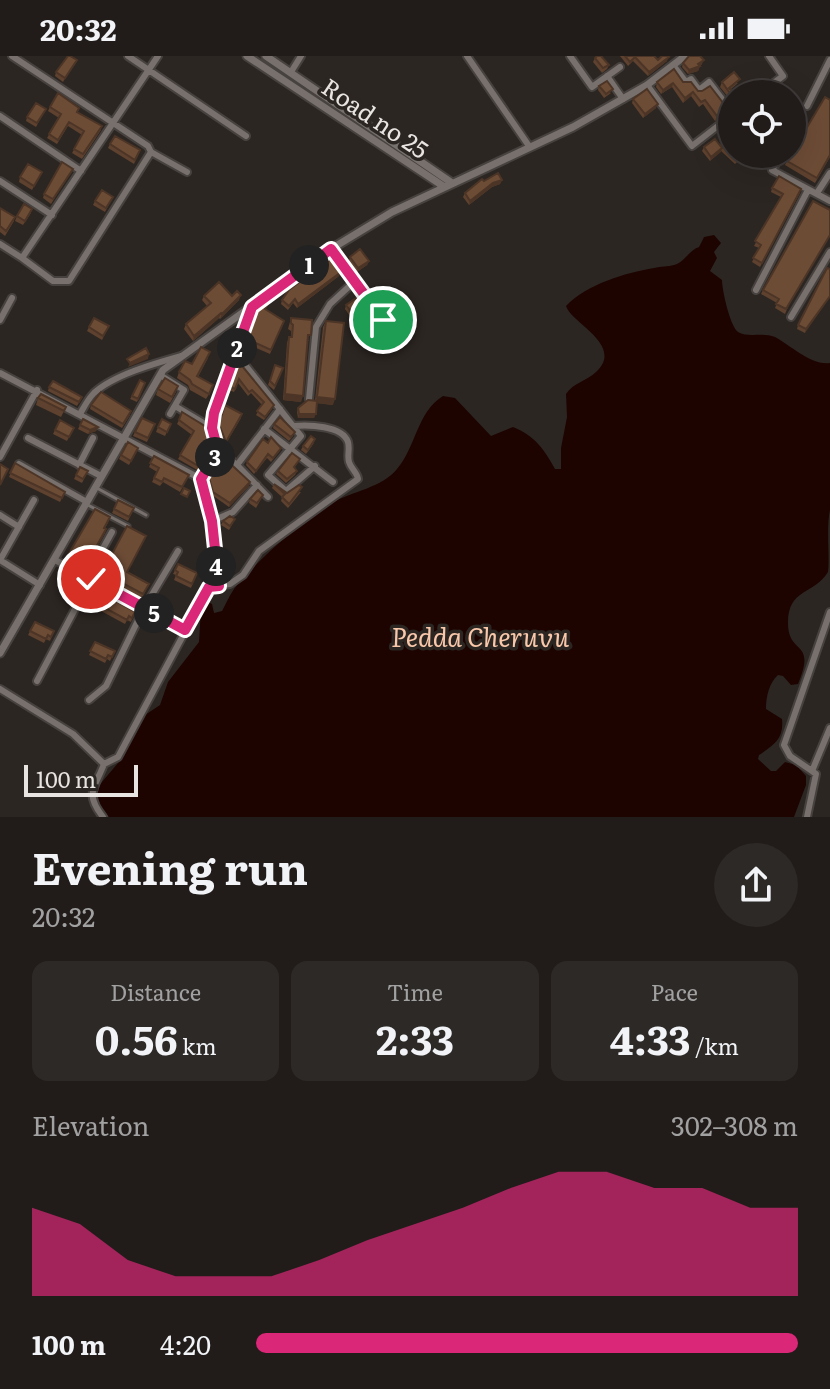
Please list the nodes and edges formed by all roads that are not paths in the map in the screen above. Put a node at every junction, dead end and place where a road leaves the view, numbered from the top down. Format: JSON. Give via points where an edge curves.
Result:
{"nodes":[{"id":1,"x":12,"y":56,"type":"edge"},
{"id":2,"x":128,"y":56,"type":"edge"},
{"id":3,"x":158,"y":56,"type":"edge"},
{"id":4,"x":247,"y":56,"type":"edge"},
{"id":5,"x":266,"y":56,"type":"edge"},
{"id":6,"x":301,"y":56,"type":"edge"},
{"id":7,"x":467,"y":56,"type":"edge"},
{"id":8,"x":570,"y":56,"type":"edge"},
{"id":9,"x":685,"y":56,"type":"edge"},
{"id":10,"x":770,"y":56,"type":"edge"},
{"id":11,"x":830,"y":60,"type":"edge"},
{"id":12,"x":673,"y":65,"type":"junction"},
{"id":13,"x":620,"y":67,"type":"dead end"},
{"id":14,"x":149,"y":70,"type":"junction"},
{"id":15,"x":291,"y":72,"type":"junction"},
{"id":16,"x":827,"y":74,"type":"edge"},
{"id":17,"x":607,"y":76,"type":"junction"},
{"id":18,"x":778,"y":80,"type":"edge"},
{"id":19,"x":647,"y":85,"type":"junction"},
{"id":20,"x":718,"y":95,"type":"edge"},
{"id":21,"x":623,"y":99,"type":"junction"},
{"id":22,"x":807,"y":106,"type":"dead end"},
{"id":23,"x":343,"y":113,"type":"junction"},
{"id":24,"x":0,"y":116,"type":"edge"},
{"id":25,"x":113,"y":124,"type":"junction"},
{"id":26,"x":718,"y":125,"type":"edge"},
{"id":27,"x":246,"y":136,"type":"dead end"},
{"id":28,"x":529,"y":146,"type":"junction"},
{"id":29,"x":151,"y":152,"type":"junction"},
{"id":30,"x":773,"y":168,"type":"edge"},
{"id":31,"x":81,"y":171,"type":"junction"},
{"id":32,"x":187,"y":172,"type":"dead end"},
{"id":33,"x":830,"y":173,"type":"edge"},
{"id":34,"x":0,"y":181,"type":"edge"},
{"id":35,"x":447,"y":184,"type":"junction"},
{"id":36,"x":808,"y":190,"type":"junction"},
{"id":37,"x":817,"y":193,"type":"junction"},
{"id":38,"x":830,"y":201,"type":"edge"},
{"id":39,"x":52,"y":215,"type":"junction"},
{"id":40,"x":0,"y":244,"type":"edge"},
{"id":41,"x":331,"y":249,"type":"junction"},
{"id":42,"x":830,"y":252,"type":"edge"},
{"id":43,"x":22,"y":258,"type":"junction"},
{"id":44,"x":355,"y":281,"type":"junction"},
{"id":45,"x":756,"y":290,"type":"dead end"},
{"id":46,"x":12,"y":298,"type":"dead end"},
{"id":47,"x":252,"y":307,"type":"junction"},
{"id":48,"x":791,"y":317,"type":"dead end"},
{"id":49,"x":0,"y":320,"type":"edge"},
{"id":50,"x":383,"y":320,"type":"dead end"},
{"id":51,"x":182,"y":356,"type":"junction"},
{"id":52,"x":234,"y":358,"type":"junction"},
{"id":53,"x":0,"y":373,"type":"edge"},
{"id":54,"x":160,"y":375,"type":"junction"},
{"id":55,"x":37,"y":390,"type":"junction"},
{"id":56,"x":309,"y":399,"type":"edge"},
{"id":57,"x":175,"y":406,"type":"junction"},
{"id":58,"x":280,"y":409,"type":"junction"},
{"id":59,"x":80,"y":414,"type":"junction"},
{"id":60,"x":170,"y":414,"type":"dead end"},
{"id":61,"x":294,"y":426,"type":"junction"},
{"id":62,"x":212,"y":428,"type":"junction"},
{"id":63,"x":264,"y":429,"type":"junction"},
{"id":64,"x":123,"y":436,"type":"junction"},
{"id":65,"x":28,"y":438,"type":"dead end"},
{"id":66,"x":93,"y":438,"type":"dead end"},
{"id":67,"x":291,"y":448,"type":"junction"},
{"id":68,"x":218,"y":450,"type":"junction"},
{"id":69,"x":0,"y":457,"type":"edge"},
{"id":70,"x":19,"y":464,"type":"edge"},
{"id":71,"x":79,"y":465,"type":"junction"},
{"id":72,"x":237,"y":465,"type":"junction"},
{"id":73,"x":315,"y":466,"type":"junction"},
{"id":74,"x":101,"y":476,"type":"junction"},
{"id":75,"x":201,"y":479,"type":"junction"},
{"id":76,"x":333,"y":482,"type":"dead end"},
{"id":77,"x":257,"y":485,"type":"junction"},
{"id":78,"x":95,"y":487,"type":"junction"},
{"id":79,"x":268,"y":497,"type":"dead end"},
{"id":80,"x":34,"y":500,"type":"dead end"},
{"id":81,"x":86,"y":503,"type":"junction"},
{"id":82,"x":0,"y":515,"type":"edge"},
{"id":83,"x":146,"y":515,"type":"dead end"},
{"id":84,"x":212,"y":521,"type":"junction"},
{"id":85,"x":128,"y":526,"type":"edge"},
{"id":86,"x":19,"y":527,"type":"junction"},
{"id":87,"x":112,"y":532,"type":"dead end"},
{"id":88,"x":178,"y":551,"type":"dead end"},
{"id":89,"x":55,"y":560,"type":"junction"},
{"id":90,"x":89,"y":578,"type":"junction"},
{"id":91,"x":40,"y":585,"type":"junction"},
{"id":92,"x":219,"y":586,"type":"junction"},
{"id":93,"x":144,"y":608,"type":"junction"},
{"id":94,"x":830,"y":612,"type":"edge"},
{"id":95,"x":185,"y":630,"type":"junction"},
{"id":96,"x":0,"y":653,"type":"edge"},
{"id":97,"x":37,"y":681,"type":"dead end"},
{"id":98,"x":0,"y":689,"type":"edge"},
{"id":99,"x":89,"y":700,"type":"dead end"},
{"id":100,"x":830,"y":728,"type":"edge"},
{"id":101,"x":104,"y":764,"type":"junction"},
{"id":102,"x":812,"y":771,"type":"junction"},
{"id":103,"x":103,"y":817,"type":"edge"},
{"id":104,"x":807,"y":817,"type":"edge"}],
"edges":[{"from":1,"to":25,"type":"street"},
{"from":2,"to":14,"type":"street"},
{"from":3,"to":14,"type":"street"},
{"from":4,"to":23,"type":"street","name":"Road no 25"},
{"from":5,"to":15,"type":"street","name":"Road no 25"},
{"from":6,"to":15,"type":"street"},
{"from":7,"to":28,"type":"street"},
{"from":8,"to":17,"type":"street","via":[[592,87]]},
{"from":9,"to":12,"type":"street"},
{"from":10,"to":18,"type":"street","via":[[783,76]]},
{"from":11,"to":16,"type":"street"},
{"from":12,"to":19,"type":"street"},
{"from":12,"to":20,"type":"street","via":[[686,82],[691,79],[699,90],[709,82]]},
{"from":13,"to":17,"type":"street"},
{"from":14,"to":25,"type":"street"},
{"from":14,"to":27,"type":"street"},
{"from":15,"to":23,"type":"street","name":"Road no 25"},
{"from":16,"to":22,"type":"street"},
{"from":17,"to":21,"type":"street"},
{"from":19,"to":21,"type":"street"},
{"from":19,"to":26,"type":"street","via":[[692,146]]},
{"from":21,"to":28,"type":"street"},
{"from":23,"to":35,"type":"street","name":"Road no 25"},
{"from":24,"to":31,"type":"street"},
{"from":25,"to":29,"type":"street"},
{"from":25,"to":31,"type":"street"},
{"from":28,"to":35,"type":"street"},
{"from":29,"to":32,"type":"street"},
{"from":29,"to":43,"type":"street","via":[[69,281],[53,281]]},
{"from":30,"to":36,"type":"street"},
{"from":31,"to":39,"type":"street"},
{"from":33,"to":37,"type":"street"},
{"from":34,"to":39,"type":"street"},
{"from":35,"to":41,"type":"street"},
{"from":36,"to":37,"type":"street"},
{"from":36,"to":45,"type":"street"},
{"from":37,"to":38,"type":"street"},
{"from":39,"to":43,"type":"street"},
{"from":40,"to":43,"type":"street"},
{"from":41,"to":44,"type":"street"},
{"from":41,"to":47,"type":"street"},
{"from":42,"to":48,"type":"street"},
{"from":44,"to":50,"type":"street"},
{"from":44,"to":56,"type":"street","via":[[330,304],[316,327]]},
{"from":46,"to":49,"type":"street"},
{"from":47,"to":51,"type":"street"},
{"from":47,"to":52,"type":"street"},
{"from":51,"to":54,"type":"street"},
{"from":51,"to":59,"type":"street","via":[[106,384]]},
{"from":52,"to":58,"type":"street"},
{"from":52,"to":62,"type":"street"},
{"from":53,"to":55,"type":"street"},
{"from":54,"to":57,"type":"street","via":[[184,390]]},
{"from":54,"to":64,"type":"street"},
{"from":55,"to":59,"type":"street"},
{"from":55,"to":69,"type":"street"},
{"from":57,"to":60,"type":"street"},
{"from":57,"to":62,"type":"street"},
{"from":58,"to":61,"type":"street"},
{"from":58,"to":63,"type":"street"},
{"from":59,"to":64,"type":"street"},
{"from":61,"to":67,"type":"street","via":[[301,436]]},
{"from":61,"to":92,"type":"street","via":[[311,425],[343,435],[358,479],[259,551],[243,575]]},
{"from":62,"to":68,"type":"street"},
{"from":63,"to":67,"type":"street"},
{"from":63,"to":72,"type":"street"},
{"from":64,"to":74,"type":"street"},
{"from":64,"to":75,"type":"street"},
{"from":65,"to":71,"type":"street"},
{"from":66,"to":71,"type":"street"},
{"from":67,"to":73,"type":"street"},
{"from":67,"to":73,"type":"street","via":[[268,475],[286,491]]},
{"from":68,"to":72,"type":"street"},
{"from":68,"to":75,"type":"street"},
{"from":70,"to":81,"type":"street"},
{"from":71,"to":74,"type":"street"},
{"from":72,"to":77,"type":"street"},
{"from":73,"to":76,"type":"street"},
{"from":74,"to":78,"type":"street"},
{"from":75,"to":84,"type":"street"},
{"from":77,"to":79,"type":"street"},
{"from":77,"to":84,"type":"street","via":[[233,512]]},
{"from":78,"to":81,"type":"street"},
{"from":78,"to":83,"type":"lane"},
{"from":80,"to":86,"type":"street"},
{"from":81,"to":85,"type":"lane"},
{"from":81,"to":89,"type":"street"},
{"from":82,"to":86,"type":"street"},
{"from":84,"to":92,"type":"street"},
{"from":86,"to":91,"type":"street","via":[[0,560]]},
{"from":87,"to":90,"type":"street"},
{"from":88,"to":93,"type":"street"},
{"from":89,"to":90,"type":"street"},
{"from":89,"to":91,"type":"street"},
{"from":90,"to":93,"type":"street"},
{"from":90,"to":97,"type":"street"},
{"from":91,"to":96,"type":"street"},
{"from":92,"to":95,"type":"street","via":[[209,587]]},
{"from":93,"to":95,"type":"street"},
{"from":93,"to":99,"type":"street","via":[[106,686]]},
{"from":94,"to":102,"type":"street","via":[[784,745]]},
{"from":95,"to":101,"type":"street","via":[[118,757]]},
{"from":98,"to":101,"type":"street","via":[[73,734]]},
{"from":100,"to":102,"type":"street"},
{"from":101,"to":103,"type":"street","via":[[92,789],[92,803]]},
{"from":102,"to":104,"type":"street","via":[[816,774]]}]}
